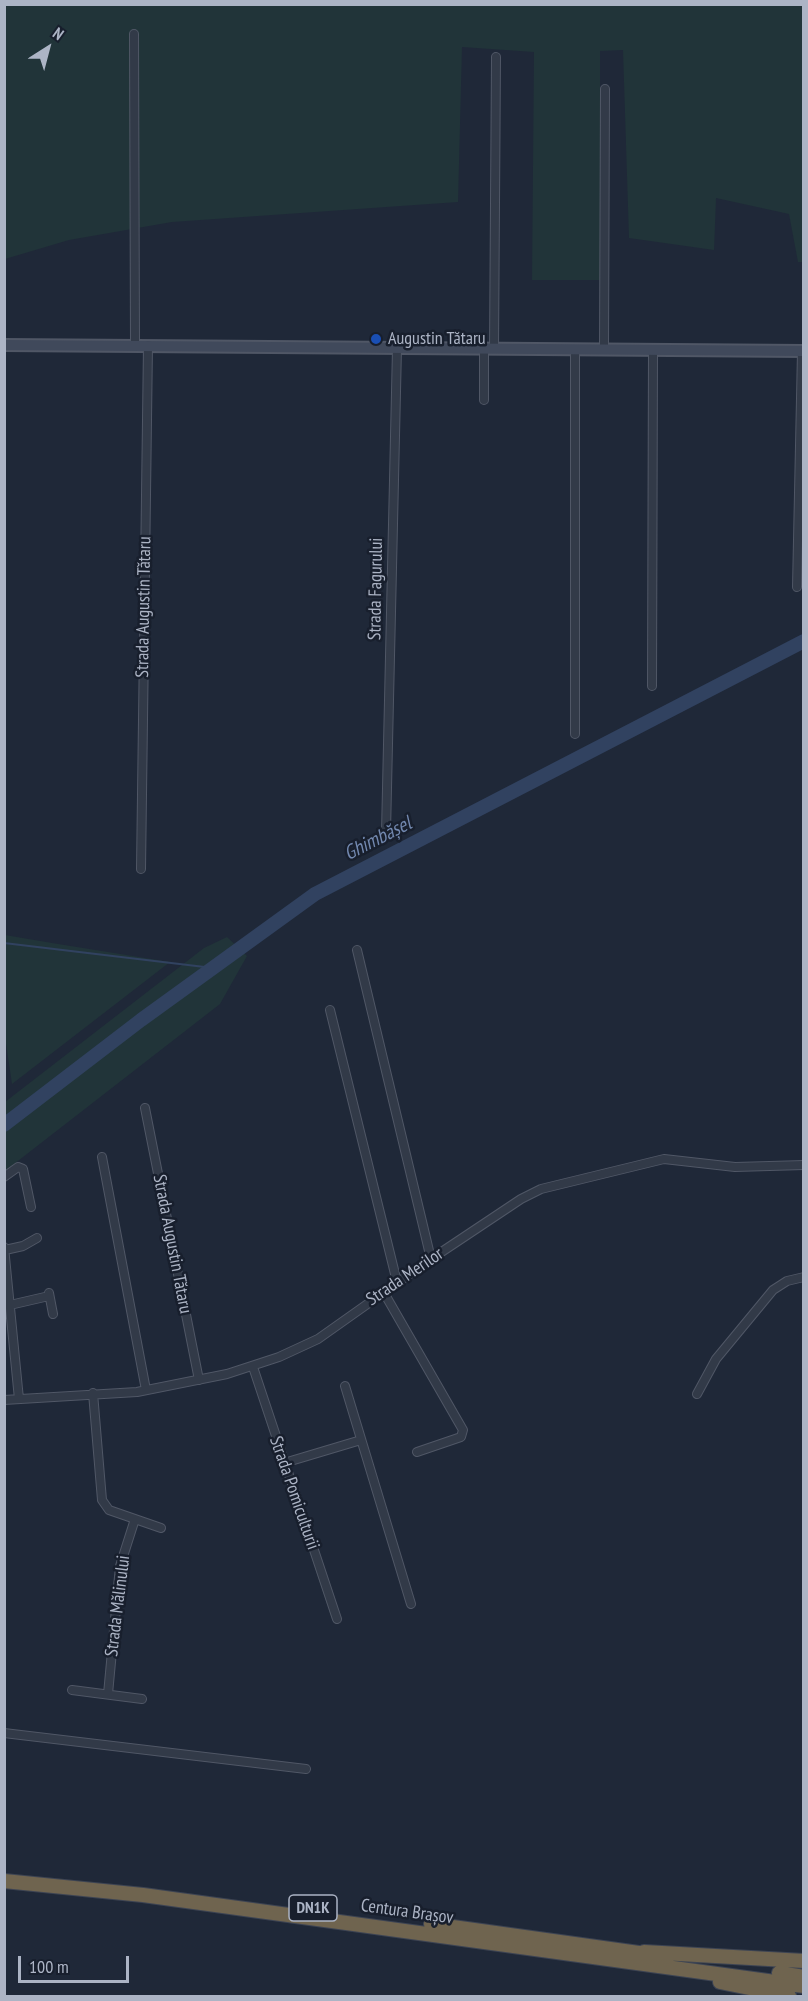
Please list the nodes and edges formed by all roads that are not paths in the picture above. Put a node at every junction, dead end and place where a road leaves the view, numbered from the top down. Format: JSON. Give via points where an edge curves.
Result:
{"nodes":[{"id":1,"x":134,"y":34,"type":"dead end"},
{"id":2,"x":496,"y":57,"type":"dead end"},
{"id":3,"x":605,"y":89,"type":"dead end"},
{"id":4,"x":4,"y":345,"type":"edge"},
{"id":5,"x":135,"y":345,"type":"junction"},
{"id":6,"x":148,"y":345,"type":"junction"},
{"id":7,"x":397,"y":348,"type":"junction"},
{"id":8,"x":489,"y":349,"type":"junction"},
{"id":9,"x":575,"y":349,"type":"junction"},
{"id":10,"x":604,"y":349,"type":"junction"},
{"id":11,"x":653,"y":350,"type":"junction"},
{"id":12,"x":803,"y":351,"type":"edge"},
{"id":13,"x":484,"y":400,"type":"dead end"},
{"id":14,"x":797,"y":587,"type":"dead end"},
{"id":15,"x":652,"y":686,"type":"dead end"},
{"id":16,"x":575,"y":734,"type":"dead end"},
{"id":17,"x":386,"y":831,"type":"dead end"},
{"id":18,"x":141,"y":869,"type":"dead end"},
{"id":19,"x":357,"y":950,"type":"dead end"},
{"id":20,"x":330,"y":1010,"type":"dead end"},
{"id":21,"x":145,"y":1108,"type":"dead end"},
{"id":22,"x":102,"y":1157,"type":"dead end"},
{"id":23,"x":804,"y":1165,"type":"edge"},
{"id":24,"x":4,"y":1177,"type":"edge"},
{"id":25,"x":31,"y":1207,"type":"dead end"},
{"id":26,"x":37,"y":1238,"type":"dead end"},
{"id":27,"x":5,"y":1248,"type":"edge"},
{"id":28,"x":430,"y":1259,"type":"junction"},
{"id":29,"x":804,"y":1277,"type":"edge"},
{"id":30,"x":396,"y":1282,"type":"junction"},
{"id":31,"x":384,"y":1291,"type":"junction"},
{"id":32,"x":10,"y":1305,"type":"junction"},
{"id":33,"x":53,"y":1314,"type":"dead end"},
{"id":34,"x":253,"y":1367,"type":"junction"},
{"id":35,"x":199,"y":1380,"type":"junction"},
{"id":36,"x":345,"y":1386,"type":"dead end"},
{"id":37,"x":146,"y":1390,"type":"junction"},
{"id":38,"x":93,"y":1393,"type":"junction"},
{"id":39,"x":697,"y":1394,"type":"dead end"},
{"id":40,"x":19,"y":1399,"type":"junction"},
{"id":41,"x":4,"y":1400,"type":"edge"},
{"id":42,"x":361,"y":1440,"type":"junction"},
{"id":43,"x":417,"y":1452,"type":"dead end"},
{"id":44,"x":284,"y":1463,"type":"junction"},
{"id":45,"x":135,"y":1519,"type":"junction"},
{"id":46,"x":161,"y":1528,"type":"dead end"},
{"id":47,"x":411,"y":1604,"type":"dead end"},
{"id":48,"x":337,"y":1619,"type":"dead end"},
{"id":49,"x":72,"y":1690,"type":"dead end"},
{"id":50,"x":108,"y":1694,"type":"junction"},
{"id":51,"x":142,"y":1699,"type":"dead end"},
{"id":52,"x":4,"y":1733,"type":"edge"},
{"id":53,"x":306,"y":1769,"type":"dead end"},
{"id":54,"x":4,"y":1871,"type":"edge"},
{"id":55,"x":4,"y":1881,"type":"edge"},
{"id":56,"x":619,"y":1955,"type":"junction"},
{"id":57,"x":804,"y":1961,"type":"edge"},
{"id":58,"x":804,"y":1977,"type":"edge"},
{"id":59,"x":804,"y":1986,"type":"edge"},
{"id":60,"x":789,"y":1996,"type":"edge"}],
"edges":[{"from":1,"to":5,"type":"street"},
{"from":2,"to":8,"type":"street"},
{"from":3,"to":10,"type":"street"},
{"from":4,"to":5,"type":"street"},
{"from":5,"to":6,"type":"street"},
{"from":6,"to":7,"type":"street"},
{"from":6,"to":18,"type":"street","name":"Strada Augustin Tătaru"},
{"from":7,"to":8,"type":"street"},
{"from":7,"to":17,"type":"street","name":"Strada Fagurului"},
{"from":8,"to":9,"type":"street"},
{"from":8,"to":13,"type":"street"},
{"from":9,"to":10,"type":"street"},
{"from":9,"to":16,"type":"street"},
{"from":10,"to":11,"type":"street"},
{"from":11,"to":12,"type":"street"},
{"from":11,"to":15,"type":"street"},
{"from":12,"to":14,"type":"street"},
{"from":19,"to":28,"type":"street"},
{"from":20,"to":30,"type":"street"},
{"from":21,"to":35,"type":"street","name":"Strada Augustin Tătaru"},
{"from":22,"to":37,"type":"street"},
{"from":23,"to":28,"type":"street","name":"Strada Merilor","via":[[742,1168],[664,1159],[541,1189]]},
{"from":24,"to":25,"type":"street","via":[[21,1167]]},
{"from":26,"to":27,"type":"street","via":[[23,1246]]},
{"from":27,"to":32,"type":"street"},
{"from":28,"to":30,"type":"street","name":"Strada Merilor"},
{"from":29,"to":39,"type":"street","via":[[773,1290],[716,1359]]},
{"from":30,"to":31,"type":"street","name":"Strada Merilor"},
{"from":31,"to":34,"type":"street","name":"Strada Merilor","via":[[318,1339]]},
{"from":31,"to":43,"type":"street","via":[[463,1430],[461,1437]]},
{"from":32,"to":33,"type":"street","via":[[49,1294]]},
{"from":32,"to":40,"type":"street"},
{"from":34,"to":35,"type":"street","name":"Strada Merilor"},
{"from":34,"to":44,"type":"street","name":"Strada Pomiculturii"},
{"from":35,"to":37,"type":"street","name":"Strada Merilor"},
{"from":36,"to":42,"type":"street"},
{"from":37,"to":38,"type":"street","name":"Strada Merilor"},
{"from":38,"to":40,"type":"street","name":"Strada Merilor"},
{"from":38,"to":45,"type":"street","via":[[102,1500],[109,1510]]},
{"from":40,"to":41,"type":"street","name":"Strada Merilor"},
{"from":42,"to":44,"type":"street"},
{"from":42,"to":47,"type":"street"},
{"from":44,"to":48,"type":"street","name":"Strada Pomiculturii"},
{"from":45,"to":46,"type":"street"},
{"from":45,"to":50,"type":"street","name":"Strada Mălinului","via":[[120,1566]]},
{"from":49,"to":50,"type":"street"},
{"from":50,"to":51,"type":"street"},
{"from":52,"to":53,"type":"street"},
{"from":54,"to":56,"type":"highway","name":"Centura Brașov","number":"DN1K","via":[[144,1885]]},
{"from":55,"to":56,"type":"highway","name":"Centura Brașov","number":"DN1K"},
{"from":56,"to":57,"type":"highway"},
{"from":56,"to":58,"type":"highway","name":"Centura Brașov","number":"DN1K"},
{"from":56,"to":59,"type":"highway","name":"Centura Brașov","number":"DN1K"},
{"from":56,"to":60,"type":"highway"}]}
